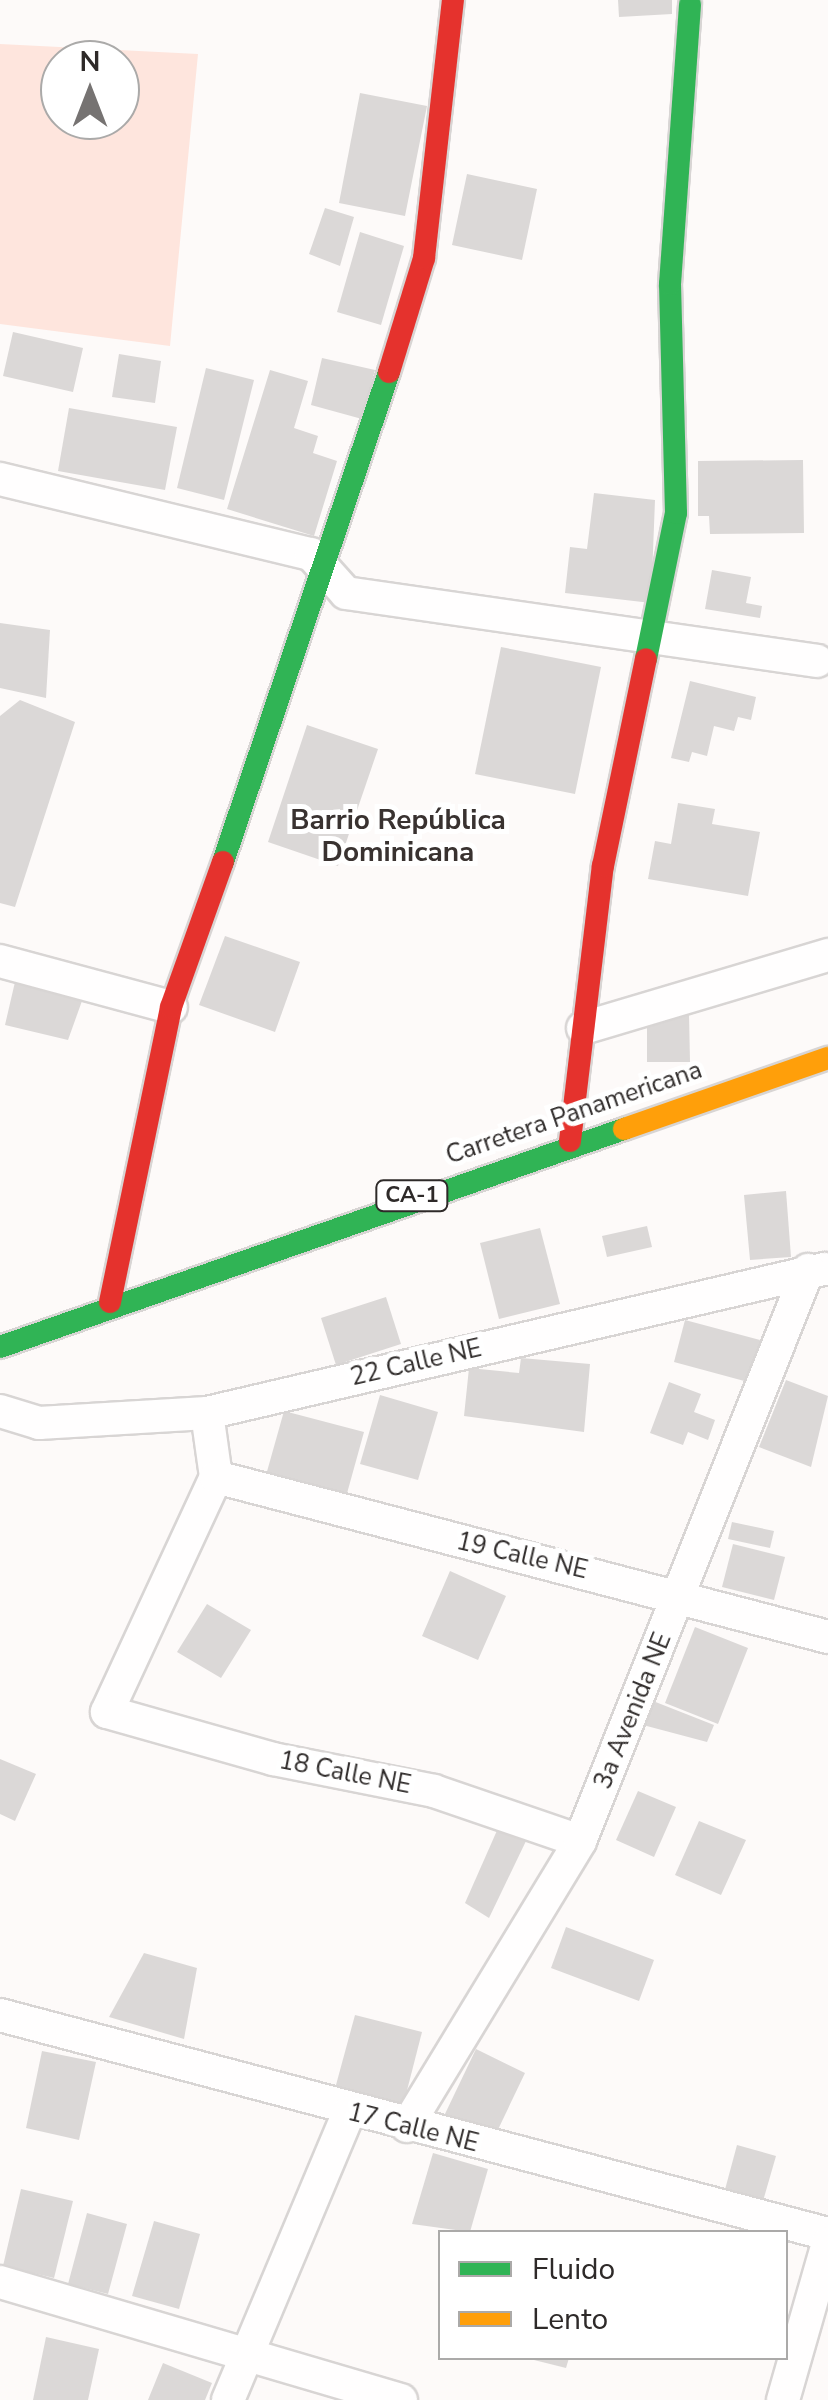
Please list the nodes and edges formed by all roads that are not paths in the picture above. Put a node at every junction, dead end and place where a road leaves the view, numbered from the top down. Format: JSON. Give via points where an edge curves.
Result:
{"nodes":[{"id":1,"x":453,"y":0,"type":"edge"},
{"id":2,"x":690,"y":5,"type":"dead end"},
{"id":3,"x":0,"y":480,"type":"edge"},
{"id":4,"x":330,"y":566,"type":"junction"},
{"id":5,"x":652,"y":630,"type":"junction"},
{"id":6,"x":817,"y":660,"type":"dead end"},
{"id":7,"x":828,"y":955,"type":"edge"},
{"id":8,"x":0,"y":961,"type":"edge"},
{"id":9,"x":171,"y":1006,"type":"junction"},
{"id":10,"x":582,"y":1028,"type":"junction"},
{"id":11,"x":828,"y":1058,"type":"edge"},
{"id":12,"x":570,"y":1141,"type":"junction"},
{"id":13,"x":818,"y":1269,"type":"edge"},
{"id":14,"x":110,"y":1302,"type":"junction"},
{"id":15,"x":0,"y":1346,"type":"edge"},
{"id":16,"x":0,"y":1411,"type":"edge"},
{"id":17,"x":207,"y":1413,"type":"junction"},
{"id":18,"x":216,"y":1478,"type":"junction"},
{"id":19,"x":682,"y":1594,"type":"junction"},
{"id":20,"x":828,"y":1637,"type":"edge"},
{"id":21,"x":580,"y":1841,"type":"junction"},
{"id":22,"x":0,"y":2015,"type":"edge"},
{"id":23,"x":349,"y":2112,"type":"junction"},
{"id":24,"x":406,"y":2126,"type":"junction"},
{"id":25,"x":828,"y":2234,"type":"edge"},
{"id":26,"x":828,"y":2243,"type":"edge"},
{"id":27,"x":0,"y":2282,"type":"edge"},
{"id":28,"x":246,"y":2355,"type":"junction"},
{"id":29,"x":228,"y":2400,"type":"edge"},
{"id":30,"x":401,"y":2400,"type":"edge"},
{"id":31,"x":784,"y":2400,"type":"edge"}],
"edges":[{"from":1,"to":4,"type":"main road","via":[[424,258]]},
{"from":2,"to":5,"type":"main road","via":[[671,253],[676,513]]},
{"from":3,"to":4,"type":"street"},
{"from":4,"to":5,"type":"street","via":[[346,593]]},
{"from":4,"to":9,"type":"main road"},
{"from":5,"to":6,"type":"street"},
{"from":5,"to":10,"type":"main road","via":[[603,866]]},
{"from":7,"to":10,"type":"street"},
{"from":8,"to":9,"type":"street"},
{"from":9,"to":14,"type":"main road"},
{"from":10,"to":12,"type":"main road"},
{"from":11,"to":12,"type":"main road","name":"Carretera Panamericana","number":"CA-1"},
{"from":12,"to":14,"type":"main road","name":"Carretera Panamericana","number":"CA-1"},
{"from":13,"to":17,"type":"street","name":"22 Calle NE"},
{"from":13,"to":19,"type":"street","name":"3a Avenida NE"},
{"from":14,"to":15,"type":"main road","name":"Carretera Panamericana","number":"CA-1"},
{"from":16,"to":17,"type":"street","name":"22 Calle NE","via":[[38,1423]]},
{"from":17,"to":18,"type":"street"},
{"from":18,"to":19,"type":"street","name":"19 Calle NE"},
{"from":18,"to":21,"type":"street","name":"18 Calle NE","via":[[107,1712],[273,1760],[434,1791]]},
{"from":19,"to":20,"type":"street","name":"19 Calle NE"},
{"from":19,"to":21,"type":"street","name":"3a Avenida NE"},
{"from":21,"to":24,"type":"street","name":"3a Avenida NE"},
{"from":22,"to":23,"type":"street","name":"17 Calle NE"},
{"from":23,"to":24,"type":"street","name":"17 Calle NE"},
{"from":23,"to":28,"type":"street"},
{"from":24,"to":25,"type":"street","name":"17 Calle NE"},
{"from":26,"to":31,"type":"street"},
{"from":27,"to":28,"type":"street"},
{"from":28,"to":29,"type":"street"},
{"from":28,"to":30,"type":"street"}]}
